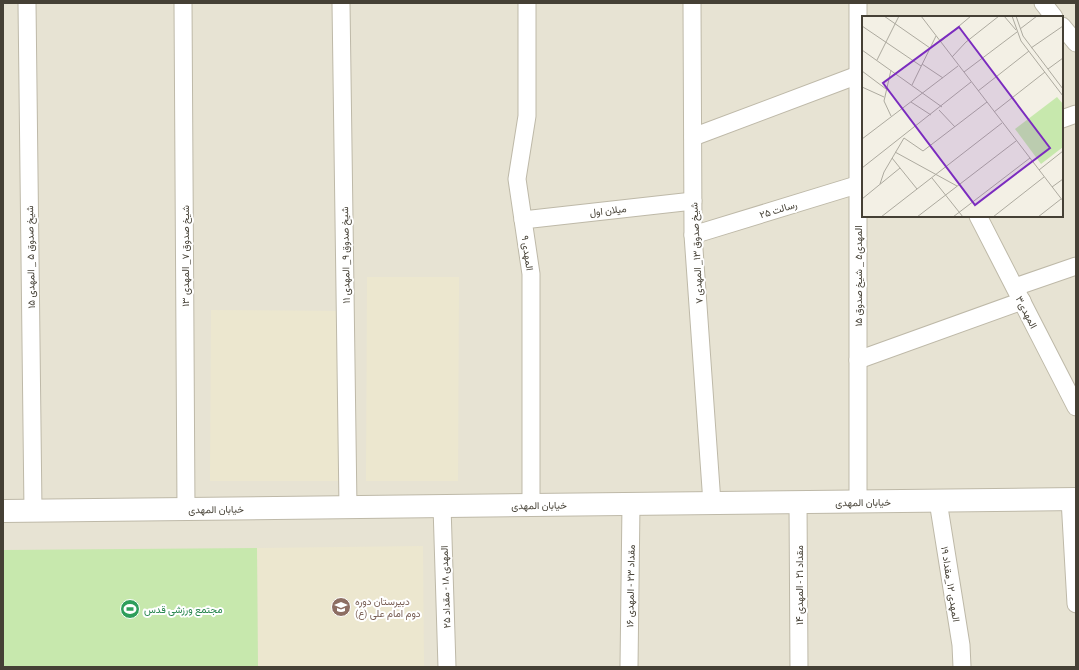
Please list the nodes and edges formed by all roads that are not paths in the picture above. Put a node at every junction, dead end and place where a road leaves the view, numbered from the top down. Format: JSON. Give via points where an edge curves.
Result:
{"nodes":[{"id":1,"x":27,"y":3,"type":"edge"},
{"id":2,"x":183,"y":3,"type":"edge"},
{"id":3,"x":341,"y":3,"type":"edge"},
{"id":4,"x":527,"y":3,"type":"edge"},
{"id":5,"x":692,"y":3,"type":"edge"},
{"id":6,"x":858,"y":3,"type":"edge"},
{"id":7,"x":1043,"y":3,"type":"edge"},
{"id":8,"x":1053,"y":16,"type":"edge"},
{"id":9,"x":1063,"y":27,"type":"edge"},
{"id":10,"x":1076,"y":43,"type":"edge"},
{"id":11,"x":858,"y":75,"type":"junction"},
{"id":12,"x":1076,"y":114,"type":"edge"},
{"id":13,"x":1063,"y":119,"type":"edge"},
{"id":14,"x":693,"y":137,"type":"junction"},
{"id":15,"x":861,"y":184,"type":"edge"},
{"id":16,"x":693,"y":201,"type":"junction"},
{"id":17,"x":979,"y":217,"type":"edge"},
{"id":18,"x":523,"y":220,"type":"junction"},
{"id":19,"x":693,"y":235,"type":"junction"},
{"id":20,"x":1076,"y":266,"type":"edge"},
{"id":21,"x":1018,"y":294,"type":"junction"},
{"id":22,"x":858,"y":360,"type":"junction"},
{"id":23,"x":1076,"y":407,"type":"edge"},
{"id":24,"x":1073,"y":499,"type":"edge"},
{"id":25,"x":938,"y":501,"type":"junction"},
{"id":26,"x":798,"y":502,"type":"junction"},
{"id":27,"x":858,"y":502,"type":"junction"},
{"id":28,"x":712,"y":503,"type":"junction"},
{"id":29,"x":631,"y":504,"type":"junction"},
{"id":30,"x":531,"y":505,"type":"junction"},
{"id":31,"x":442,"y":506,"type":"junction"},
{"id":32,"x":348,"y":507,"type":"junction"},
{"id":33,"x":186,"y":509,"type":"junction"},
{"id":34,"x":3,"y":511,"type":"edge"},
{"id":35,"x":33,"y":511,"type":"junction"},
{"id":36,"x":1076,"y":604,"type":"edge"},
{"id":37,"x":447,"y":667,"type":"edge"},
{"id":38,"x":629,"y":667,"type":"edge"},
{"id":39,"x":799,"y":667,"type":"edge"},
{"id":40,"x":962,"y":667,"type":"edge"}],
"edges":[{"from":1,"to":35,"type":"street","name":"شیخ صدوق ۵ _ المهدی ۱۵"},
{"from":2,"to":33,"type":"street","name":"شیخ صدوق ۷_ المهدی ۱۳"},
{"from":3,"to":32,"type":"street","name":"شیخ صدوق ۹_ المهدی ۱۱"},
{"from":4,"to":18,"type":"street","name":"المهدی ۹","via":[[527,116],[517,179]]},
{"from":5,"to":14,"type":"street","name":"شیخ صدوق ۱۳_ المهدی ۷"},
{"from":6,"to":11,"type":"street","name":"المهدی۵ _ شیخ صدوق ۱۵"},
{"from":7,"to":8,"type":"street"},
{"from":9,"to":10,"type":"street"},
{"from":11,"to":14,"type":"street"},
{"from":11,"to":15,"type":"street","name":"المهدی۵ _ شیخ صدوق ۱۵"},
{"from":12,"to":13,"type":"street"},
{"from":14,"to":16,"type":"street","name":"شیخ صدوق ۱۳_ المهدی ۷"},
{"from":15,"to":19,"type":"street","name":"رسالت ۲۵"},
{"from":15,"to":22,"type":"street","name":"المهدی۵ _ شیخ صدوق ۱۵"},
{"from":16,"to":18,"type":"street","name":"میلان اول"},
{"from":16,"to":19,"type":"street","name":"شیخ صدوق ۱۳_ المهدی ۷"},
{"from":17,"to":21,"type":"street","name":"المهدی۳"},
{"from":18,"to":30,"type":"street","name":"المهدی ۹","via":[[531,274]]},
{"from":19,"to":28,"type":"street","name":"شیخ صدوق ۱۳_ المهدی ۷"},
{"from":20,"to":21,"type":"street"},
{"from":21,"to":22,"type":"street"},
{"from":21,"to":23,"type":"street","name":"المهدی۳"},
{"from":22,"to":27,"type":"street","name":"المهدی۵ _ شیخ صدوق ۱۵"},
{"from":24,"to":25,"type":"street","name":"خیابان المهدی"},
{"from":24,"to":36,"type":"street"},
{"from":25,"to":27,"type":"street","name":"خیابان المهدی"},
{"from":25,"to":40,"type":"street","name":"المهدی ۱۲_مقداد ۱۹","via":[[961,645]]},
{"from":26,"to":27,"type":"street","name":"خیابان المهدی"},
{"from":26,"to":28,"type":"street","name":"خیابان المهدی"},
{"from":26,"to":39,"type":"street","name":"مقداد ۲۱ - المهدی ۱۴"},
{"from":28,"to":29,"type":"street","name":"خیابان المهدی"},
{"from":29,"to":30,"type":"street","name":"خیابان المهدی"},
{"from":29,"to":38,"type":"street","name":"مقداد ۲۳ - المهدی ۱۶"},
{"from":30,"to":31,"type":"street","name":"خیابان المهدی"},
{"from":31,"to":32,"type":"street","name":"خیابان المهدی"},
{"from":31,"to":37,"type":"street","name":"المهدی ۱۸ - مقداد ۲۵"},
{"from":32,"to":33,"type":"street","name":"خیابان المهدی"},
{"from":33,"to":35,"type":"street","name":"خیابان المهدی"},
{"from":34,"to":35,"type":"street","name":"خیابان المهدی"}]}
